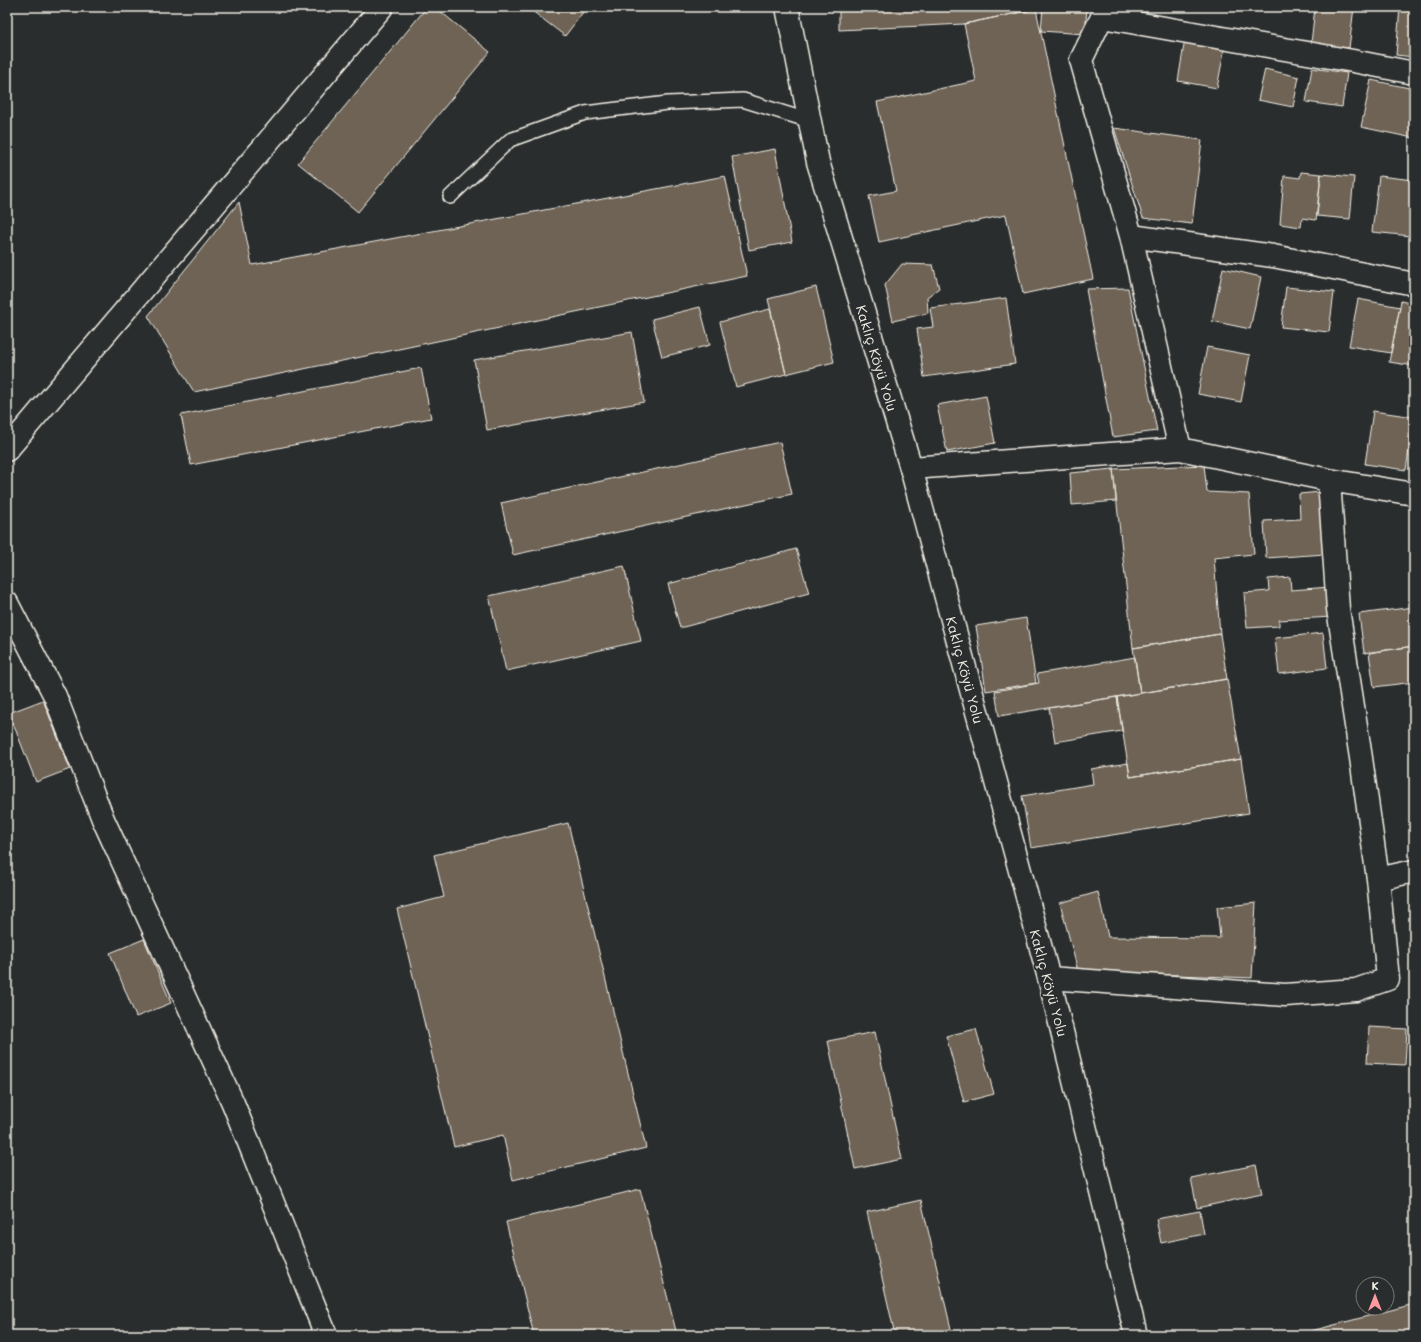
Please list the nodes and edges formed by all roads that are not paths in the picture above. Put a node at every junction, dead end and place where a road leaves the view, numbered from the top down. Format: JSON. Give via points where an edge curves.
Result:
{"nodes":[{"id":1,"x":382,"y":7,"type":"edge"},
{"id":2,"x":787,"y":7,"type":"edge"},
{"id":3,"x":1414,"y":73,"type":"edge"},
{"id":4,"x":810,"y":121,"type":"junction"},
{"id":5,"x":450,"y":197,"type":"dead end"},
{"id":6,"x":1131,"y":236,"type":"junction"},
{"id":7,"x":1414,"y":284,"type":"edge"},
{"id":8,"x":1180,"y":449,"type":"junction"},
{"id":9,"x":7,"y":450,"type":"edge"},
{"id":10,"x":911,"y":468,"type":"junction"},
{"id":11,"x":1329,"y":480,"type":"junction"},
{"id":12,"x":1414,"y":494,"type":"edge"},
{"id":13,"x":7,"y":603,"type":"edge"},
{"id":14,"x":1414,"y":871,"type":"edge"},
{"id":15,"x":1378,"y":879,"type":"junction"},
{"id":16,"x":1049,"y":978,"type":"junction"},
{"id":17,"x":326,"y":1335,"type":"edge"},
{"id":18,"x":1136,"y":1335,"type":"edge"}],
"edges":[{"from":1,"to":9,"type":"street"},
{"from":2,"to":4,"type":"street","name":"Kaklıç Köyü Yolu"},
{"from":3,"to":6,"type":"street","via":[[1102,17],[1081,60]]},
{"from":4,"to":5,"type":"lane","via":[[743,100],[668,103],[585,113],[510,140]]},
{"from":4,"to":10,"type":"street","name":"Kaklıç Köyü Yolu","via":[[818,162]]},
{"from":6,"to":7,"type":"street","via":[[1272,256]]},
{"from":6,"to":8,"type":"street"},
{"from":8,"to":10,"type":"street"},
{"from":8,"to":11,"type":"street"},
{"from":10,"to":16,"type":"street","name":"Kaklıç Köyü Yolu"},
{"from":11,"to":12,"type":"street"},
{"from":11,"to":15,"type":"street","via":[[1338,609]]},
{"from":13,"to":17,"type":"street","via":[[55,696],[103,819],[233,1103]]},
{"from":14,"to":15,"type":"street"},
{"from":15,"to":16,"type":"street","via":[[1388,979],[1356,990],[1285,995]]},
{"from":16,"to":18,"type":"street","name":"Kaklıç Köyü Yolu"}]}
